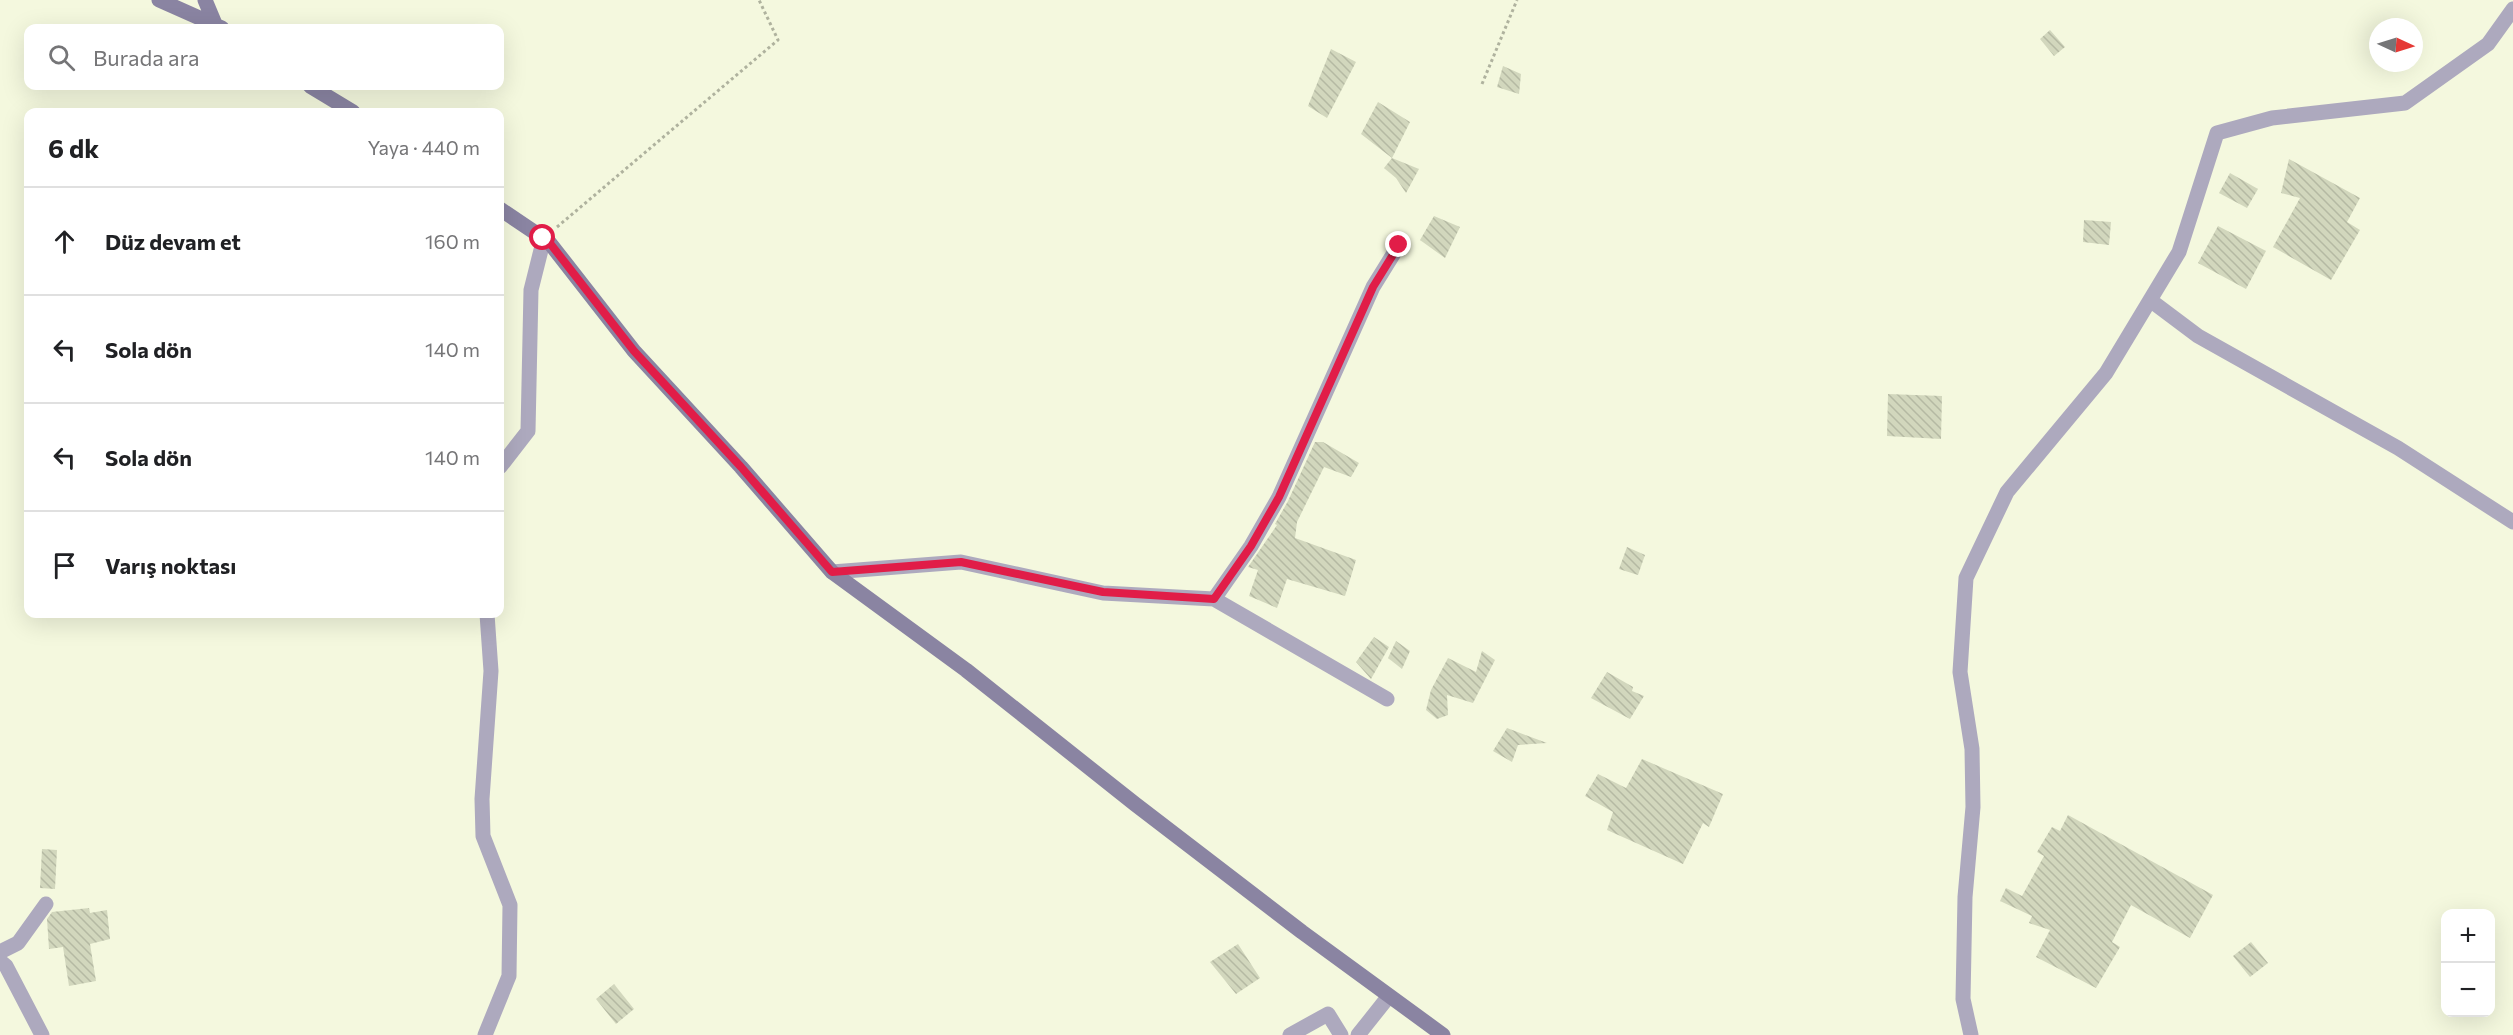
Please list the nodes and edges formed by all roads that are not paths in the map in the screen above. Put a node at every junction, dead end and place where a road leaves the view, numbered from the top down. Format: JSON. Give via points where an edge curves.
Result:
{"nodes":[{"id":1,"x":159,"y":0,"type":"edge"},
{"id":2,"x":205,"y":0,"type":"edge"},
{"id":3,"x":2513,"y":9,"type":"edge"},
{"id":4,"x":214,"y":24,"type":"edge"},
{"id":5,"x":218,"y":24,"type":"edge"},
{"id":6,"x":317,"y":90,"type":"edge"},
{"id":7,"x":347,"y":108,"type":"edge"},
{"id":8,"x":504,"y":212,"type":"edge"},
{"id":9,"x":543,"y":238,"type":"junction"},
{"id":10,"x":1399,"y":245,"type":"dead end"},
{"id":11,"x":2150,"y":300,"type":"junction"},
{"id":12,"x":504,"y":462,"type":"edge"},
{"id":13,"x":2513,"y":522,"type":"edge"},
{"id":14,"x":832,"y":572,"type":"junction"},
{"id":15,"x":1214,"y":599,"type":"junction"},
{"id":16,"x":487,"y":618,"type":"edge"},
{"id":17,"x":1387,"y":699,"type":"dead end"},
{"id":18,"x":46,"y":904,"type":"dead end"},
{"id":19,"x":0,"y":952,"type":"edge"},
{"id":20,"x":0,"y":961,"type":"edge"},
{"id":21,"x":1389,"y":996,"type":"junction"},
{"id":22,"x":42,"y":1035,"type":"edge"},
{"id":23,"x":485,"y":1035,"type":"edge"},
{"id":24,"x":1290,"y":1035,"type":"edge"},
{"id":25,"x":1341,"y":1035,"type":"edge"},
{"id":26,"x":1358,"y":1035,"type":"edge"},
{"id":27,"x":1443,"y":1035,"type":"edge"},
{"id":28,"x":1971,"y":1035,"type":"edge"}],
"edges":[{"from":1,"to":4,"type":"street"},
{"from":2,"to":5,"type":"street"},
{"from":3,"to":11,"type":"street","via":[[2488,44],[2404,103],[2272,118],[2217,133],[2179,252]]},
{"from":6,"to":7,"type":"street"},
{"from":8,"to":9,"type":"street"},
{"from":9,"to":12,"type":"street","via":[[531,290],[528,431]]},
{"from":9,"to":14,"type":"street","via":[[634,351]]},
{"from":10,"to":15,"type":"street","via":[[1373,287],[1279,497]]},
{"from":11,"to":13,"type":"street","via":[[2198,336],[2398,448]]},
{"from":11,"to":28,"type":"street","via":[[2106,373],[2007,492],[1966,578],[1960,672],[1972,749],[1973,807],[1965,897],[1963,999]]},
{"from":14,"to":15,"type":"street","via":[[961,562],[1103,592]]},
{"from":14,"to":21,"type":"street","via":[[966,670]]},
{"from":15,"to":17,"type":"street"},
{"from":16,"to":23,"type":"street","via":[[491,671],[483,836],[510,905],[509,976]]},
{"from":18,"to":19,"type":"street","via":[[18,943]]},
{"from":20,"to":22,"type":"street"},
{"from":21,"to":26,"type":"street"},
{"from":21,"to":27,"type":"street"},
{"from":24,"to":25,"type":"street","via":[[1328,1014]]}]}
